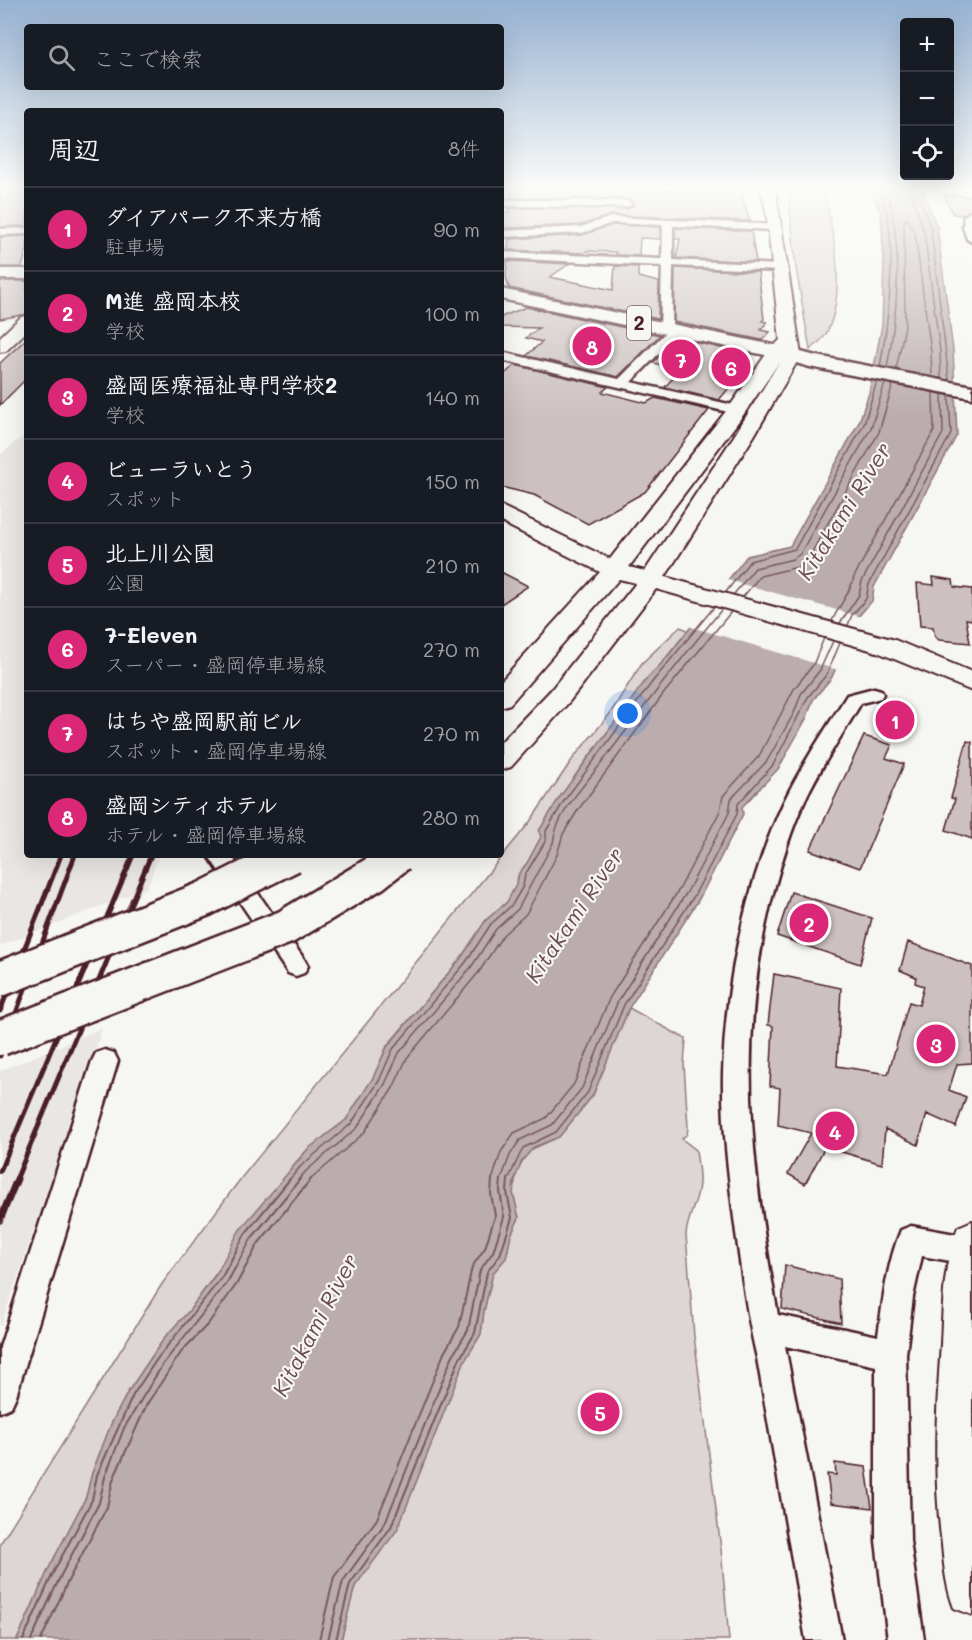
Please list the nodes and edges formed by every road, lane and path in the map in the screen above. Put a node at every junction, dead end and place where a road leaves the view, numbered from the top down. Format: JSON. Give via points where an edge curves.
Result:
{"nodes":[{"id":1,"x":668,"y":263,"type":"edge"},
{"id":2,"x":680,"y":264,"type":"edge"},
{"id":3,"x":779,"y":264,"type":"edge"},
{"id":4,"x":779,"y":268,"type":"junction"},
{"id":5,"x":0,"y":274,"type":"edge"},
{"id":6,"x":24,"y":274,"type":"edge"},
{"id":7,"x":507,"y":300,"type":"edge"},
{"id":8,"x":24,"y":324,"type":"edge"},
{"id":9,"x":668,"y":333,"type":"junction"},
{"id":10,"x":0,"y":347,"type":"edge"},
{"id":11,"x":788,"y":355,"type":"junction"},
{"id":12,"x":504,"y":357,"type":"edge"},
{"id":13,"x":622,"y":384,"type":"junction"},
{"id":14,"x":972,"y":392,"type":"edge"},
{"id":15,"x":737,"y":410,"type":"junction"},
{"id":16,"x":504,"y":515,"type":"edge"},
{"id":17,"x":614,"y":570,"type":"junction"},
{"id":18,"x":651,"y":580,"type":"junction"},
{"id":19,"x":972,"y":682,"type":"edge"},
{"id":20,"x":509,"y":689,"type":"edge"},
{"id":21,"x":874,"y":694,"type":"dead end"},
{"id":22,"x":504,"y":757,"type":"edge"},
{"id":23,"x":221,"y":858,"type":"edge"},
{"id":24,"x":286,"y":858,"type":"edge"},
{"id":25,"x":394,"y":858,"type":"edge"},
{"id":26,"x":297,"y":966,"type":"dead end"},
{"id":27,"x":0,"y":979,"type":"edge"},
{"id":28,"x":0,"y":1038,"type":"edge"},
{"id":29,"x":105,"y":1061,"type":"dead end"},
{"id":30,"x":970,"y":1259,"type":"edge"},
{"id":31,"x":764,"y":1327,"type":"junction"},
{"id":32,"x":891,"y":1353,"type":"junction"},
{"id":33,"x":0,"y":1396,"type":"edge"},
{"id":34,"x":972,"y":1590,"type":"edge"},
{"id":35,"x":824,"y":1640,"type":"edge"},
{"id":36,"x":906,"y":1640,"type":"edge"}],
"edges":[{"from":1,"to":9,"type":"street"},
{"from":2,"to":4,"type":"street"},
{"from":3,"to":4,"type":"street"},
{"from":4,"to":11,"type":"street"},
{"from":5,"to":6,"type":"street"},
{"from":7,"to":9,"type":"main road","number":"2"},
{"from":8,"to":10,"type":"street"},
{"from":9,"to":11,"type":"main road","number":"2"},
{"from":9,"to":13,"type":"street"},
{"from":11,"to":14,"type":"main road","number":"2"},
{"from":11,"to":15,"type":"street"},
{"from":11,"to":18,"type":"street","via":[[744,436]]},
{"from":12,"to":13,"type":"street"},
{"from":13,"to":15,"type":"street"},
{"from":15,"to":17,"type":"street"},
{"from":16,"to":17,"type":"street"},
{"from":17,"to":18,"type":"street"},
{"from":17,"to":20,"type":"street"},
{"from":18,"to":19,"type":"street","via":[[886,646]]},
{"from":18,"to":22,"type":"street","via":[[561,696]]},
{"from":21,"to":31,"type":"street","via":[[854,699],[825,743],[788,815],[750,941],[738,1035],[736,1108]]},
{"from":23,"to":26,"type":"street"},
{"from":24,"to":27,"type":"street","bridge":true,"via":[[204,899]]},
{"from":25,"to":28,"type":"street","bridge":true,"via":[[286,927]]},
{"from":29,"to":33,"type":"street"},
{"from":30,"to":32,"type":"street","via":[[910,1240]]},
{"from":30,"to":34,"type":"street","via":[[959,1409],[960,1502]]},
{"from":31,"to":32,"type":"street"},
{"from":31,"to":35,"type":"street"},
{"from":32,"to":36,"type":"street","via":[[893,1541]]}]}
